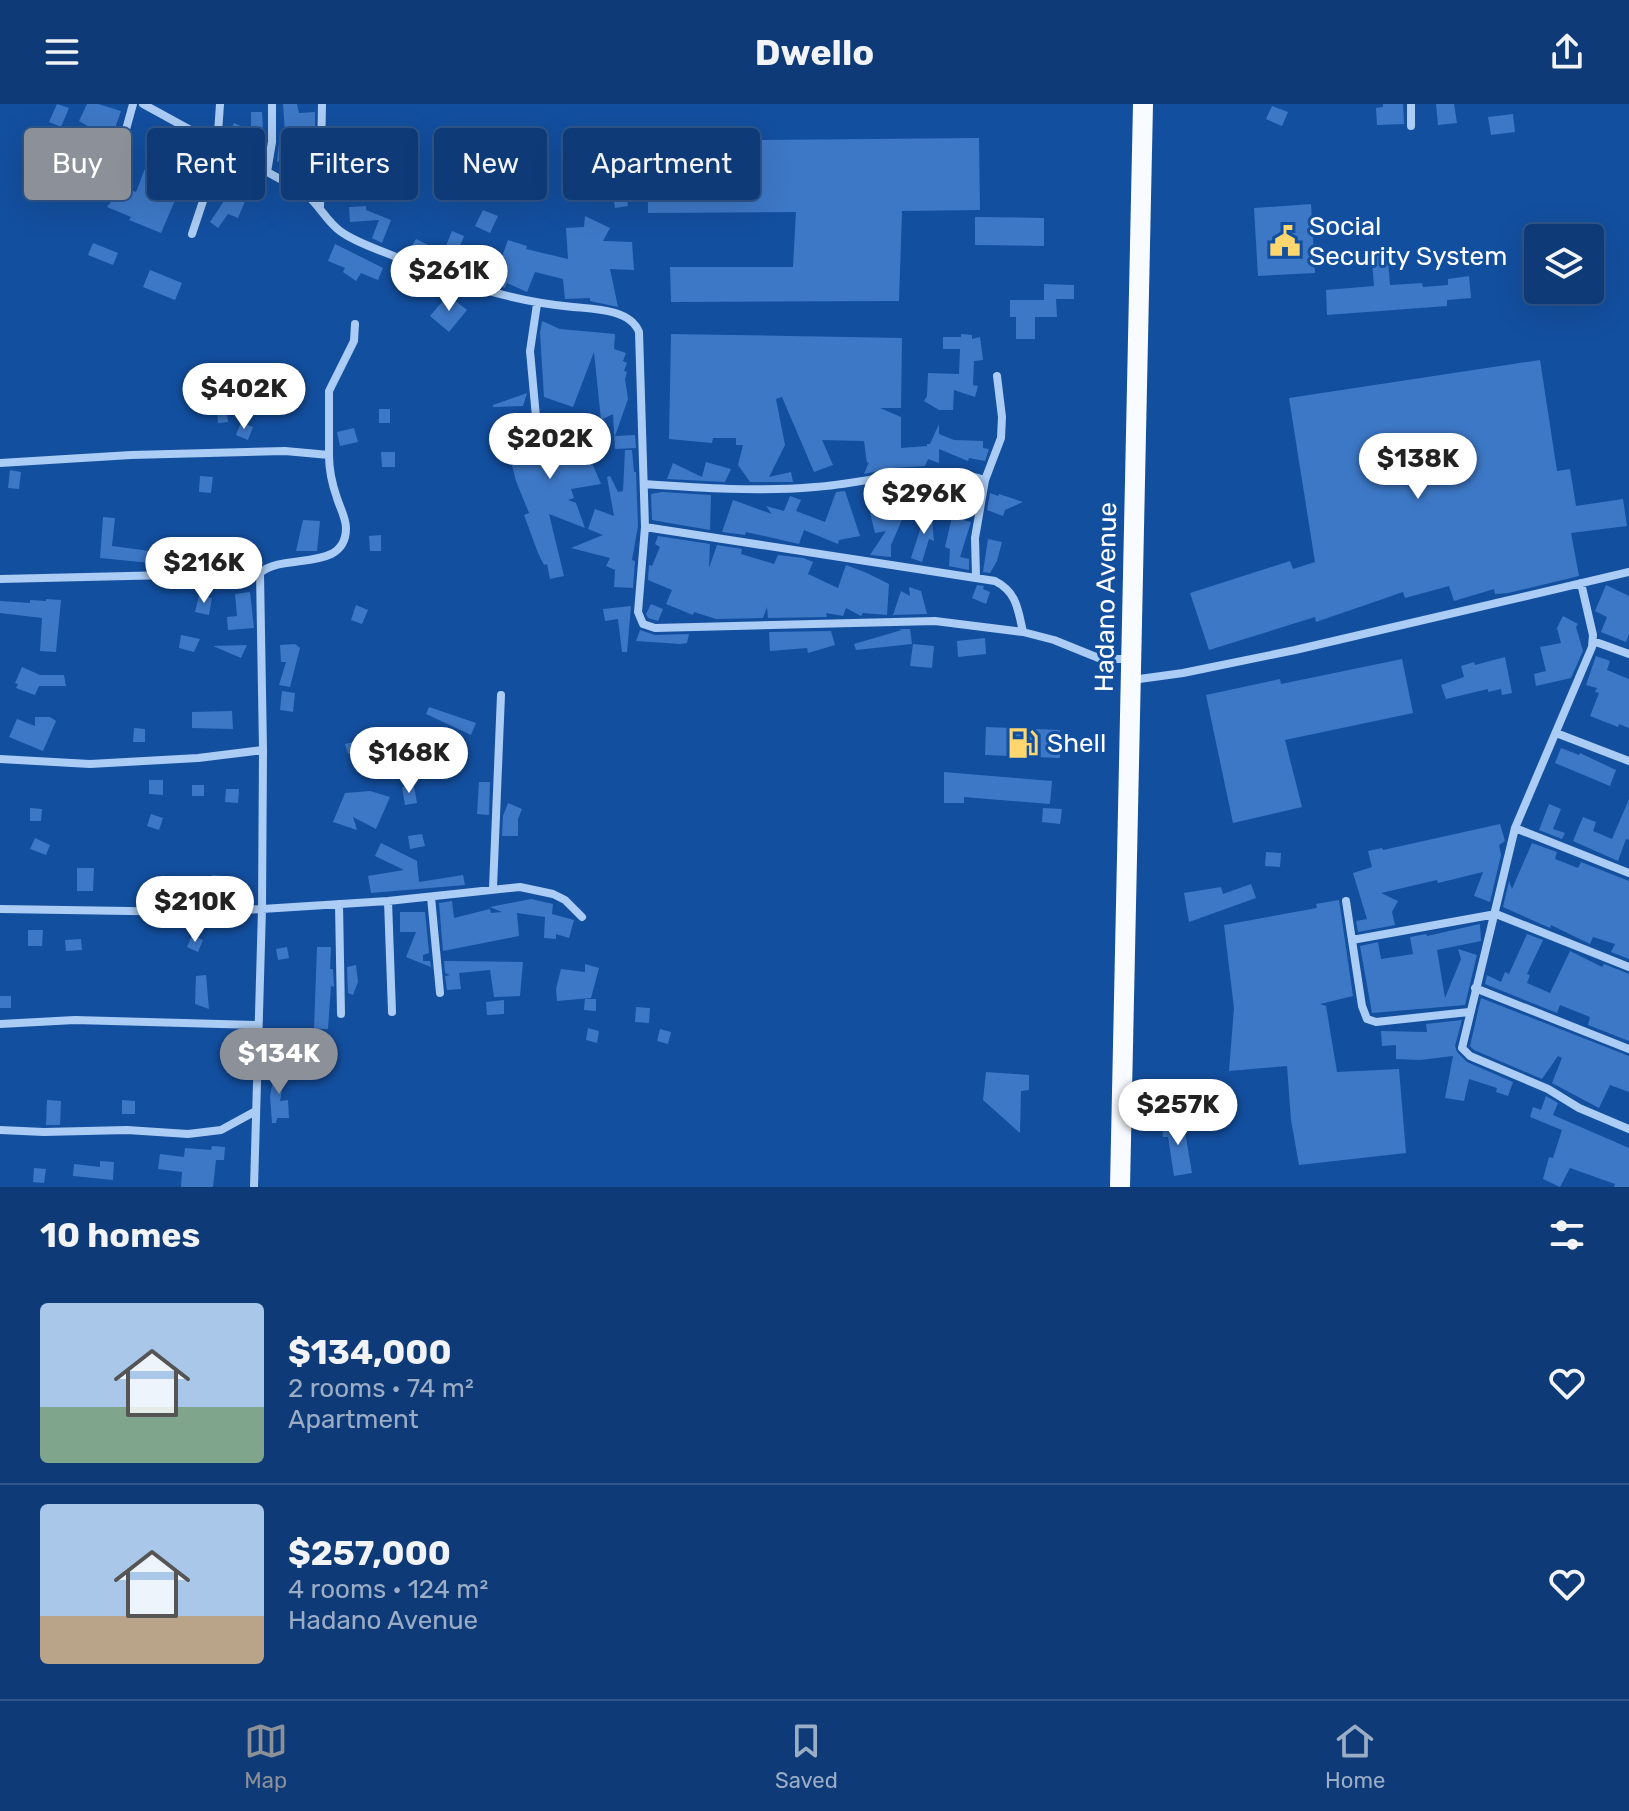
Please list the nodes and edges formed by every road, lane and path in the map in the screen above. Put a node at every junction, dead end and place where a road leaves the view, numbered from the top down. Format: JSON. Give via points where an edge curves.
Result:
{"nodes":[{"id":1,"x":133,"y":104,"type":"edge"},
{"id":2,"x":143,"y":104,"type":"edge"},
{"id":3,"x":220,"y":104,"type":"edge"},
{"id":4,"x":272,"y":104,"type":"edge"},
{"id":5,"x":322,"y":104,"type":"edge"},
{"id":6,"x":1143,"y":104,"type":"edge"},
{"id":7,"x":1411,"y":104,"type":"edge"},
{"id":8,"x":1411,"y":126,"type":"dead end"},
{"id":9,"x":126,"y":128,"type":"edge"},
{"id":10,"x":188,"y":128,"type":"edge"},
{"id":11,"x":219,"y":128,"type":"edge"},
{"id":12,"x":267,"y":172,"type":"joint"},
{"id":13,"x":204,"y":200,"type":"edge"},
{"id":14,"x":320,"y":207,"type":"junction"},
{"id":15,"x":192,"y":234,"type":"dead end"},
{"id":16,"x":537,"y":304,"type":"junction"},
{"id":17,"x":355,"y":324,"type":"dead end"},
{"id":18,"x":997,"y":376,"type":"dead end"},
{"id":19,"x":536,"y":417,"type":"dead end"},
{"id":20,"x":329,"y":455,"type":"junction"},
{"id":21,"x":0,"y":463,"type":"edge"},
{"id":22,"x":985,"y":480,"type":"junction"},
{"id":23,"x":644,"y":484,"type":"junction"},
{"id":24,"x":645,"y":527,"type":"junction"},
{"id":25,"x":1629,"y":572,"type":"edge"},
{"id":26,"x":260,"y":573,"type":"junction"},
{"id":27,"x":976,"y":576,"type":"junction"},
{"id":28,"x":0,"y":579,"type":"edge"},
{"id":29,"x":1581,"y":583,"type":"junction"},
{"id":30,"x":1023,"y":632,"type":"junction"},
{"id":31,"x":1593,"y":641,"type":"junction"},
{"id":32,"x":1629,"y":654,"type":"edge"},
{"id":33,"x":1131,"y":659,"type":"junction"},
{"id":34,"x":1131,"y":680,"type":"junction"},
{"id":35,"x":501,"y":695,"type":"dead end"},
{"id":36,"x":1556,"y":733,"type":"junction"},
{"id":37,"x":263,"y":750,"type":"junction"},
{"id":38,"x":0,"y":759,"type":"edge"},
{"id":39,"x":1629,"y":761,"type":"edge"},
{"id":40,"x":1515,"y":828,"type":"junction"},
{"id":41,"x":1629,"y":873,"type":"edge"},
{"id":42,"x":493,"y":888,"type":"junction"},
{"id":43,"x":431,"y":897,"type":"junction"},
{"id":44,"x":388,"y":901,"type":"junction"},
{"id":45,"x":1346,"y":901,"type":"dead end"},
{"id":46,"x":339,"y":904,"type":"junction"},
{"id":47,"x":0,"y":909,"type":"edge"},
{"id":48,"x":262,"y":909,"type":"junction"},
{"id":49,"x":1496,"y":914,"type":"junction"},
{"id":50,"x":582,"y":917,"type":"dead end"},
{"id":51,"x":1352,"y":940,"type":"junction"},
{"id":52,"x":1629,"y":967,"type":"edge"},
{"id":53,"x":1475,"y":988,"type":"junction"},
{"id":54,"x":440,"y":993,"type":"dead end"},
{"id":55,"x":392,"y":1012,"type":"dead end"},
{"id":56,"x":1469,"y":1012,"type":"junction"},
{"id":57,"x":341,"y":1014,"type":"dead end"},
{"id":58,"x":0,"y":1024,"type":"edge"},
{"id":59,"x":257,"y":1025,"type":"junction"},
{"id":60,"x":1629,"y":1049,"type":"edge"},
{"id":61,"x":254,"y":1112,"type":"junction"},
{"id":62,"x":1629,"y":1129,"type":"edge"},
{"id":63,"x":0,"y":1130,"type":"edge"},
{"id":64,"x":1120,"y":1179,"type":"edge"},
{"id":65,"x":254,"y":1187,"type":"edge"}],
"edges":[{"from":1,"to":9,"type":"street"},
{"from":2,"to":10,"type":"street"},
{"from":3,"to":11,"type":"street"},
{"from":4,"to":12,"type":"street"},
{"from":5,"to":14,"type":"street"},
{"from":6,"to":33,"type":"main road","name":"Hadano Avenue"},
{"from":7,"to":8,"type":"street"},
{"from":12,"to":14,"type":"street"},
{"from":13,"to":15,"type":"street"},
{"from":14,"to":16,"type":"street","via":[[340,231],[363,243],[465,285]]},
{"from":16,"to":19,"type":"street","via":[[530,351]]},
{"from":16,"to":23,"type":"street","via":[[598,310],[636,324]]},
{"from":17,"to":20,"type":"street","via":[[354,341],[329,391]]},
{"from":18,"to":22,"type":"street","via":[[1001,438]]},
{"from":20,"to":21,"type":"street","via":[[117,455]]},
{"from":20,"to":26,"type":"street","via":[[346,524],[340,547],[332,555],[280,562]]},
{"from":22,"to":23,"type":"street","via":[[936,471],[791,489]]},
{"from":22,"to":27,"type":"street","via":[[975,538]]},
{"from":23,"to":24,"type":"street"},
{"from":24,"to":27,"type":"street"},
{"from":24,"to":30,"type":"street","via":[[638,612],[648,626],[935,621]]},
{"from":25,"to":29,"type":"street"},
{"from":26,"to":28,"type":"street"},
{"from":26,"to":37,"type":"street"},
{"from":27,"to":30,"type":"street","via":[[1012,593]]},
{"from":29,"to":31,"type":"street"},
{"from":29,"to":34,"type":"street","via":[[1295,650]]},
{"from":30,"to":33,"type":"street","via":[[1101,659]]},
{"from":31,"to":32,"type":"street"},
{"from":31,"to":36,"type":"street"},
{"from":33,"to":34,"type":"main road","name":"Hadano Avenue"},
{"from":34,"to":64,"type":"main road","name":"Hadano Avenue"},
{"from":35,"to":42,"type":"street"},
{"from":36,"to":39,"type":"street"},
{"from":36,"to":40,"type":"street"},
{"from":37,"to":38,"type":"street","via":[[90,764]]},
{"from":37,"to":48,"type":"street"},
{"from":40,"to":41,"type":"street"},
{"from":40,"to":49,"type":"street"},
{"from":42,"to":43,"type":"street"},
{"from":42,"to":50,"type":"street","via":[[541,889],[565,900]]},
{"from":43,"to":44,"type":"street"},
{"from":43,"to":54,"type":"street"},
{"from":44,"to":46,"type":"street"},
{"from":44,"to":55,"type":"street"},
{"from":45,"to":51,"type":"street"},
{"from":46,"to":48,"type":"street"},
{"from":46,"to":57,"type":"street"},
{"from":47,"to":48,"type":"street"},
{"from":48,"to":59,"type":"street"},
{"from":49,"to":51,"type":"street"},
{"from":49,"to":52,"type":"street"},
{"from":49,"to":53,"type":"street"},
{"from":51,"to":56,"type":"street","via":[[1367,1019]]},
{"from":53,"to":56,"type":"street"},
{"from":53,"to":60,"type":"street"},
{"from":56,"to":62,"type":"street","via":[[1462,1045],[1466,1055]]},
{"from":58,"to":59,"type":"street","via":[[75,1020]]},
{"from":59,"to":61,"type":"street"},
{"from":61,"to":63,"type":"street","via":[[221,1130],[188,1134]]},
{"from":61,"to":65,"type":"street"}]}
